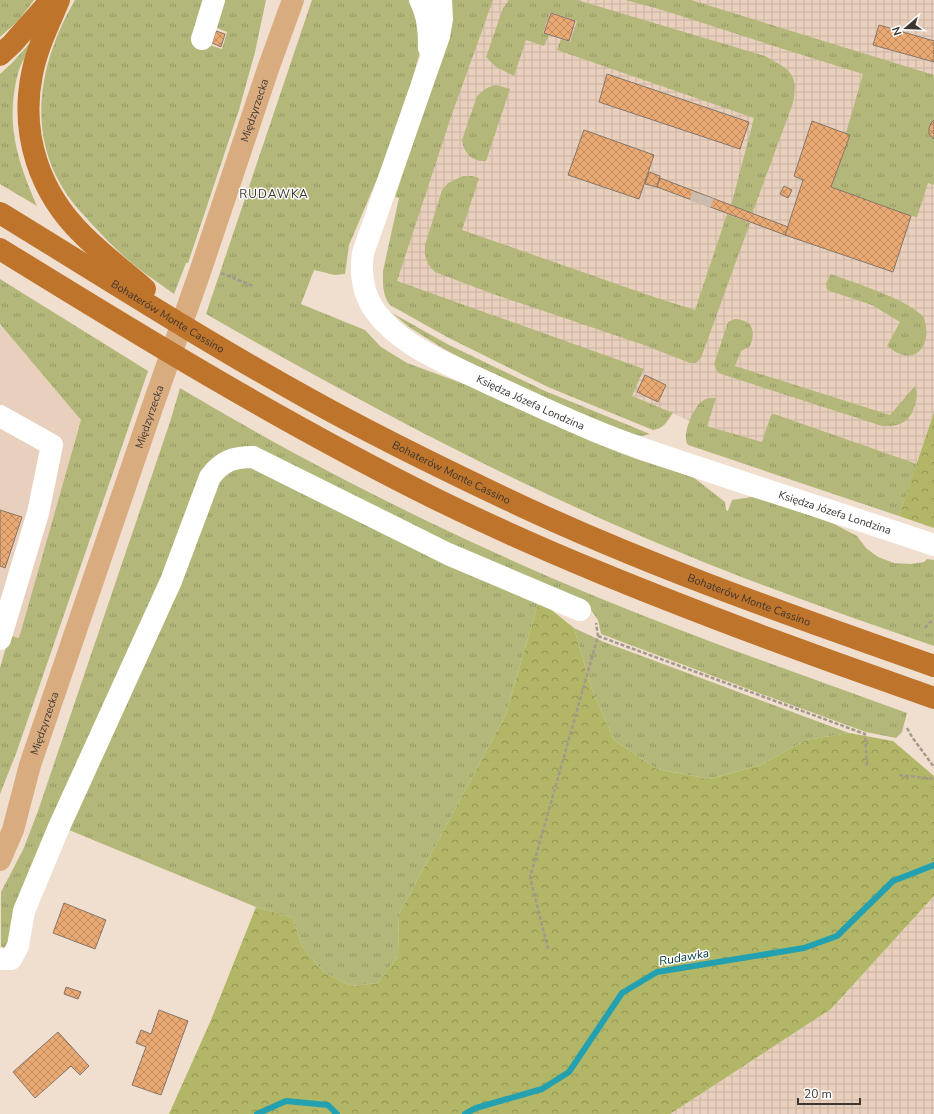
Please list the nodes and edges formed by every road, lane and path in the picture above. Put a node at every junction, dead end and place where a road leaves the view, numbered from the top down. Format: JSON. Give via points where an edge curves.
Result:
{"nodes":[{"id":1,"x":51,"y":0,"type":"edge"},
{"id":2,"x":59,"y":0,"type":"edge"},
{"id":3,"x":214,"y":0,"type":"edge"},
{"id":4,"x":276,"y":0,"type":"edge"},
{"id":5,"x":293,"y":0,"type":"edge"},
{"id":6,"x":420,"y":0,"type":"edge"},
{"id":7,"x":440,"y":0,"type":"edge"},
{"id":8,"x":202,"y":39,"type":"dead end"},
{"id":9,"x":0,"y":55,"type":"edge"},
{"id":10,"x":268,"y":69,"type":"junction"},
{"id":11,"x":425,"y":78,"type":"junction"},
{"id":12,"x":0,"y":213,"type":"edge"},
{"id":13,"x":0,"y":250,"type":"edge"},
{"id":14,"x":211,"y":271,"type":"junction"},
{"id":15,"x":253,"y":286,"type":"dead end"},
{"id":16,"x":197,"y":334,"type":"junction"},
{"id":17,"x":0,"y":416,"type":"edge"},
{"id":18,"x":934,"y":545,"type":"edge"},
{"id":19,"x":580,"y":610,"type":"joint"},
{"id":20,"x":934,"y":620,"type":"edge"},
{"id":21,"x":925,"y":628,"type":"dead end"},
{"id":22,"x":598,"y":636,"type":"junction"},
{"id":23,"x":0,"y":639,"type":"edge"},
{"id":24,"x":934,"y":666,"type":"edge"},
{"id":25,"x":934,"y":698,"type":"edge"},
{"id":26,"x":908,"y":728,"type":"dead end"},
{"id":27,"x":30,"y":765,"type":"junction"},
{"id":28,"x":868,"y":766,"type":"dead end"},
{"id":29,"x":934,"y":767,"type":"edge"},
{"id":30,"x":899,"y":775,"type":"dead end"},
{"id":31,"x":934,"y":779,"type":"edge"},
{"id":32,"x":0,"y":819,"type":"edge"},
{"id":33,"x":0,"y":860,"type":"edge"},
{"id":34,"x":548,"y":949,"type":"dead end"},
{"id":35,"x":0,"y":959,"type":"edge"}],
"edges":[{"from":1,"to":9,"type":"highway"},
{"from":2,"to":16,"type":"highway","via":[[38,51],[28,97],[30,137],[35,159],[52,196],[82,235]]},
{"from":3,"to":8,"type":"street"},
{"from":4,"to":10,"type":"main road","name":"Międzyrzecka"},
{"from":5,"to":10,"type":"main road","name":"Międzyrzecka"},
{"from":6,"to":11,"type":"street","name":"Księdza Józefa Londzina","via":[[426,13],[429,35]]},
{"from":7,"to":11,"type":"street","name":"Księdza Józefa Londzina","via":[[441,27]]},
{"from":10,"to":14,"type":"main road","name":"Międzyrzecka"},
{"from":11,"to":18,"type":"street","name":"Księdza Józefa Londzina","via":[[367,240],[361,268],[367,297],[375,311],[396,332],[441,360],[562,418],[609,437]]},
{"from":12,"to":16,"type":"highway","name":"Bohaterów Monte Cassino"},
{"from":13,"to":25,"type":"highway","via":[[147,340],[270,411],[442,502],[571,561],[696,611]]},
{"from":14,"to":15,"type":"path"},
{"from":14,"to":27,"type":"main road","name":"Międzyrzecka","via":[[152,408]]},
{"from":16,"to":24,"type":"highway","name":"Bohaterów Monte Cassino","via":[[397,446],[577,531],[704,583]]},
{"from":17,"to":23,"type":"street","via":[[52,445],[38,513]]},
{"from":19,"to":22,"type":"path","via":[[596,623]]},
{"from":19,"to":35,"type":"street","via":[[448,554],[253,457],[228,461],[217,468],[210,477],[171,581],[59,827],[24,911],[18,946],[11,959]]},
{"from":20,"to":21,"type":"path"},
{"from":22,"to":28,"type":"path","via":[[865,734]]},
{"from":22,"to":34,"type":"path","via":[[530,877]]},
{"from":26,"to":29,"type":"path"},
{"from":27,"to":32,"type":"main road","name":"Międzyrzecka"},
{"from":27,"to":33,"type":"main road","name":"Międzyrzecka","via":[[14,825]]},
{"from":30,"to":31,"type":"path"}]}
